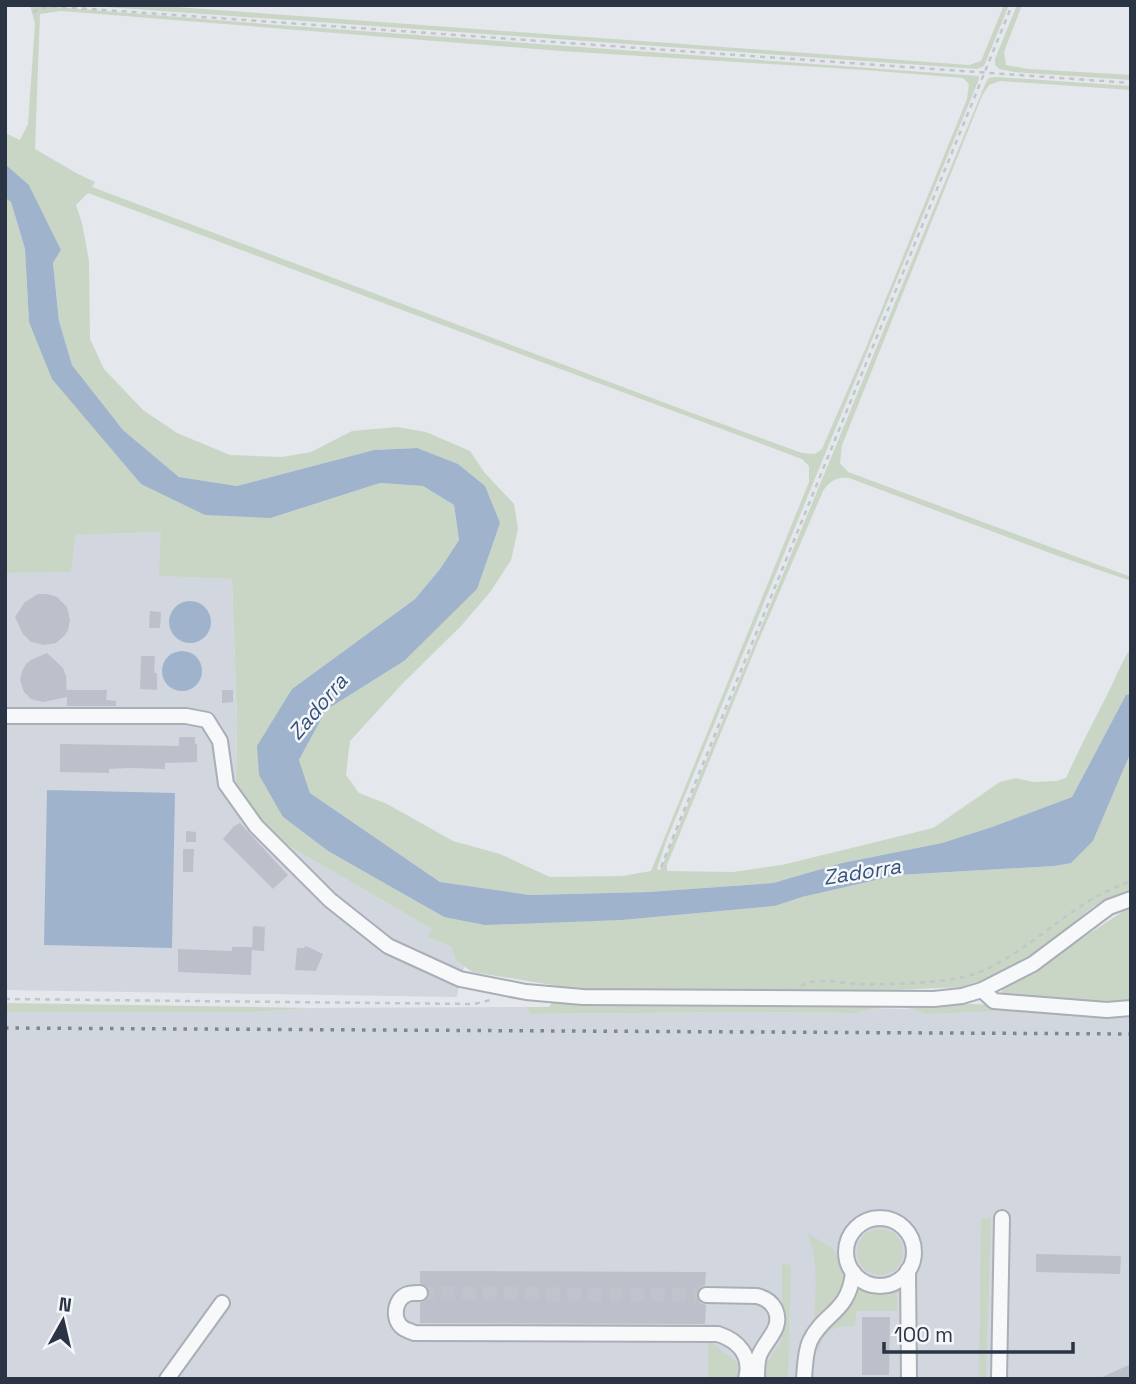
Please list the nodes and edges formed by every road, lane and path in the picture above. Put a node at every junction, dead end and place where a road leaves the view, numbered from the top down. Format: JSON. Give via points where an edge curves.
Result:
{"nodes":[{"id":1,"x":1013,"y":5,"type":"edge"},
{"id":2,"x":33,"y":12,"type":"dead end"},
{"id":3,"x":984,"y":74,"type":"junction"},
{"id":4,"x":1131,"y":83,"type":"edge"},
{"id":5,"x":5,"y":716,"type":"edge"},
{"id":6,"x":661,"y":866,"type":"dead end"},
{"id":7,"x":1131,"y":881,"type":"edge"},
{"id":8,"x":1131,"y":899,"type":"edge"},
{"id":9,"x":982,"y":990,"type":"junction"},
{"id":10,"x":500,"y":998,"type":"dead end"},
{"id":11,"x":5,"y":999,"type":"edge"},
{"id":12,"x":789,"y":999,"type":"junction"},
{"id":13,"x":1131,"y":1008,"type":"edge"},
{"id":14,"x":1002,"y":1218,"type":"dead end"},
{"id":15,"x":908,"y":1270,"type":"junction"},
{"id":16,"x":853,"y":1272,"type":"junction"},
{"id":17,"x":420,"y":1293,"type":"tunnel mouth"},
{"id":18,"x":706,"y":1296,"type":"tunnel mouth"},
{"id":19,"x":222,"y":1303,"type":"dead end"},
{"id":20,"x":167,"y":1379,"type":"edge"},
{"id":21,"x":746,"y":1379,"type":"edge"},
{"id":22,"x":757,"y":1379,"type":"edge"},
{"id":23,"x":804,"y":1379,"type":"edge"},
{"id":24,"x":909,"y":1379,"type":"edge"},
{"id":25,"x":999,"y":1379,"type":"edge"}],
"edges":[{"from":1,"to":3,"type":"path"},
{"from":2,"to":3,"type":"path","via":[[48,6]]},
{"from":3,"to":4,"type":"path"},
{"from":3,"to":6,"type":"path"},
{"from":5,"to":12,"type":"street","via":[[186,716],[208,720],[220,741],[226,784],[256,826],[330,900],[388,946],[460,979],[583,998]]},
{"from":7,"to":12,"type":"path","via":[[1101,894],[993,966],[961,978],[859,984],[814,981],[803,983]]},
{"from":8,"to":9,"type":"street","via":[[1109,906],[1033,964]]},
{"from":9,"to":12,"type":"street","via":[[934,999]]},
{"from":9,"to":13,"type":"street","via":[[994,1001]]},
{"from":10,"to":11,"type":"path","via":[[474,1004]]},
{"from":14,"to":25,"type":"street"},
{"from":15,"to":16,"type":"street","via":[[897,1281],[881,1286],[865,1282]]},
{"from":15,"to":16,"type":"street","via":[[913,1258],[908,1232],[885,1218],[870,1219],[849,1236],[847,1262]]},
{"from":15,"to":24,"type":"street"},
{"from":16,"to":23,"type":"street","via":[[846,1299],[809,1342]]},
{"from":17,"to":21,"type":"street","via":[[401,1299],[396,1312],[397,1322],[414,1333],[718,1335],[730,1338],[743,1351],[748,1363]]},
{"from":18,"to":22,"type":"street","via":[[757,1296],[776,1311],[778,1321],[760,1353]]},
{"from":19,"to":20,"type":"street"}]}
